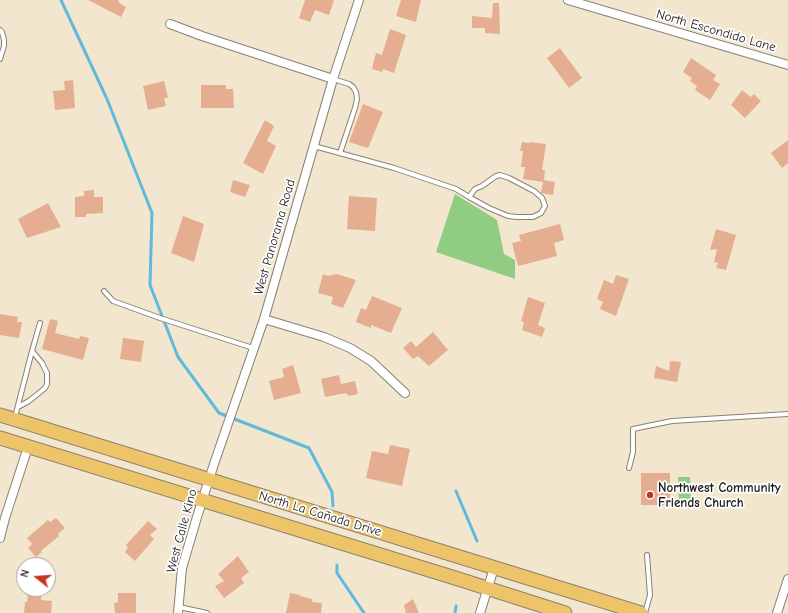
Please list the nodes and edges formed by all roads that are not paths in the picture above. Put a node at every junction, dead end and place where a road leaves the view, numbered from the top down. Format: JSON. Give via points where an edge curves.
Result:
{"nodes":[{"id":1,"x":359,"y":0,"type":"edge"},
{"id":2,"x":573,"y":1,"type":"edge"},
{"id":3,"x":170,"y":24,"type":"dead end"},
{"id":4,"x":0,"y":30,"type":"edge"},
{"id":5,"x":0,"y":59,"type":"edge"},
{"id":6,"x":788,"y":65,"type":"edge"},
{"id":7,"x":333,"y":79,"type":"junction"},
{"id":8,"x":314,"y":146,"type":"junction"},
{"id":9,"x":340,"y":153,"type":"junction"},
{"id":10,"x":469,"y":196,"type":"junction"},
{"id":11,"x":104,"y":291,"type":"dead end"},
{"id":12,"x":264,"y":319,"type":"junction"},
{"id":13,"x":40,"y":323,"type":"dead end"},
{"id":14,"x":253,"y":348,"type":"junction"},
{"id":15,"x":32,"y":351,"type":"junction"},
{"id":16,"x":405,"y":393,"type":"dead end"},
{"id":17,"x":16,"y":413,"type":"junction"},
{"id":18,"x":788,"y":414,"type":"edge"},
{"id":19,"x":0,"y":415,"type":"edge"},
{"id":20,"x":0,"y":438,"type":"edge"},
{"id":21,"x":28,"y":447,"type":"junction"},
{"id":22,"x":629,"y":468,"type":"dead end"},
{"id":23,"x":209,"y":479,"type":"junction"},
{"id":24,"x":202,"y":500,"type":"junction"},
{"id":25,"x":0,"y":538,"type":"edge"},
{"id":26,"x":647,"y":555,"type":"dead end"},
{"id":27,"x":494,"y":568,"type":"junction"},
{"id":28,"x":788,"y":580,"type":"edge"},
{"id":29,"x":488,"y":588,"type":"junction"},
{"id":30,"x":178,"y":610,"type":"edge"},
{"id":31,"x":207,"y":613,"type":"edge"},
{"id":32,"x":480,"y":613,"type":"edge"},
{"id":33,"x":565,"y":613,"type":"edge"},
{"id":34,"x":641,"y":613,"type":"edge"},
{"id":35,"x":644,"y":613,"type":"edge"},
{"id":36,"x":778,"y":613,"type":"edge"}],
"edges":[{"from":1,"to":7,"type":"street","name":"West Panorama Road"},
{"from":2,"to":6,"type":"street","name":"North Escondido Lane"},
{"from":3,"to":7,"type":"street"},
{"from":4,"to":5,"type":"lane","via":[[4,46]]},
{"from":7,"to":8,"type":"street","name":"West Panorama Road"},
{"from":7,"to":9,"type":"lane","via":[[353,86],[357,100]]},
{"from":8,"to":9,"type":"lane"},
{"from":8,"to":12,"type":"street","name":"West Panorama Road"},
{"from":9,"to":10,"type":"lane","via":[[456,188]]},
{"from":10,"to":10,"type":"lane","via":[[508,216],[533,217],[541,213],[545,206],[542,198],[534,191],[500,175],[475,189]]},
{"from":11,"to":14,"type":"lane","via":[[113,301]]},
{"from":12,"to":14,"type":"street","name":"West Panorama Road"},
{"from":12,"to":16,"type":"street","via":[[324,337],[350,348],[371,361]]},
{"from":13,"to":15,"type":"lane"},
{"from":14,"to":23,"type":"street","name":"West Panorama Road"},
{"from":15,"to":17,"type":"lane"},
{"from":15,"to":17,"type":"lane","via":[[47,373],[47,384]]},
{"from":17,"to":19,"type":"main road","name":"North La Cañada Drive"},
{"from":17,"to":23,"type":"main road","name":"North La Cañada Drive"},
{"from":18,"to":22,"type":"lane","via":[[672,421],[633,429],[633,452]]},
{"from":20,"to":21,"type":"main road","name":"North La Cañada Drive"},
{"from":21,"to":24,"type":"main road","name":"North La Cañada Drive"},
{"from":21,"to":25,"type":"street"},
{"from":23,"to":24,"type":"street","name":"West Calle Kino"},
{"from":23,"to":27,"type":"main road","name":"North La Cañada Drive"},
{"from":24,"to":29,"type":"main road","name":"North La Cañada Drive"},
{"from":24,"to":30,"type":"street","name":"West Calle Kino","via":[[182,568]]},
{"from":26,"to":35,"type":"lane","via":[[650,595]]},
{"from":27,"to":29,"type":"street"},
{"from":27,"to":34,"type":"main road","name":"North La Cañada Drive"},
{"from":28,"to":36,"type":"street"},
{"from":29,"to":32,"type":"street"},
{"from":29,"to":33,"type":"main road","name":"North La Cañada Drive"},
{"from":30,"to":31,"type":"lane"}]}
